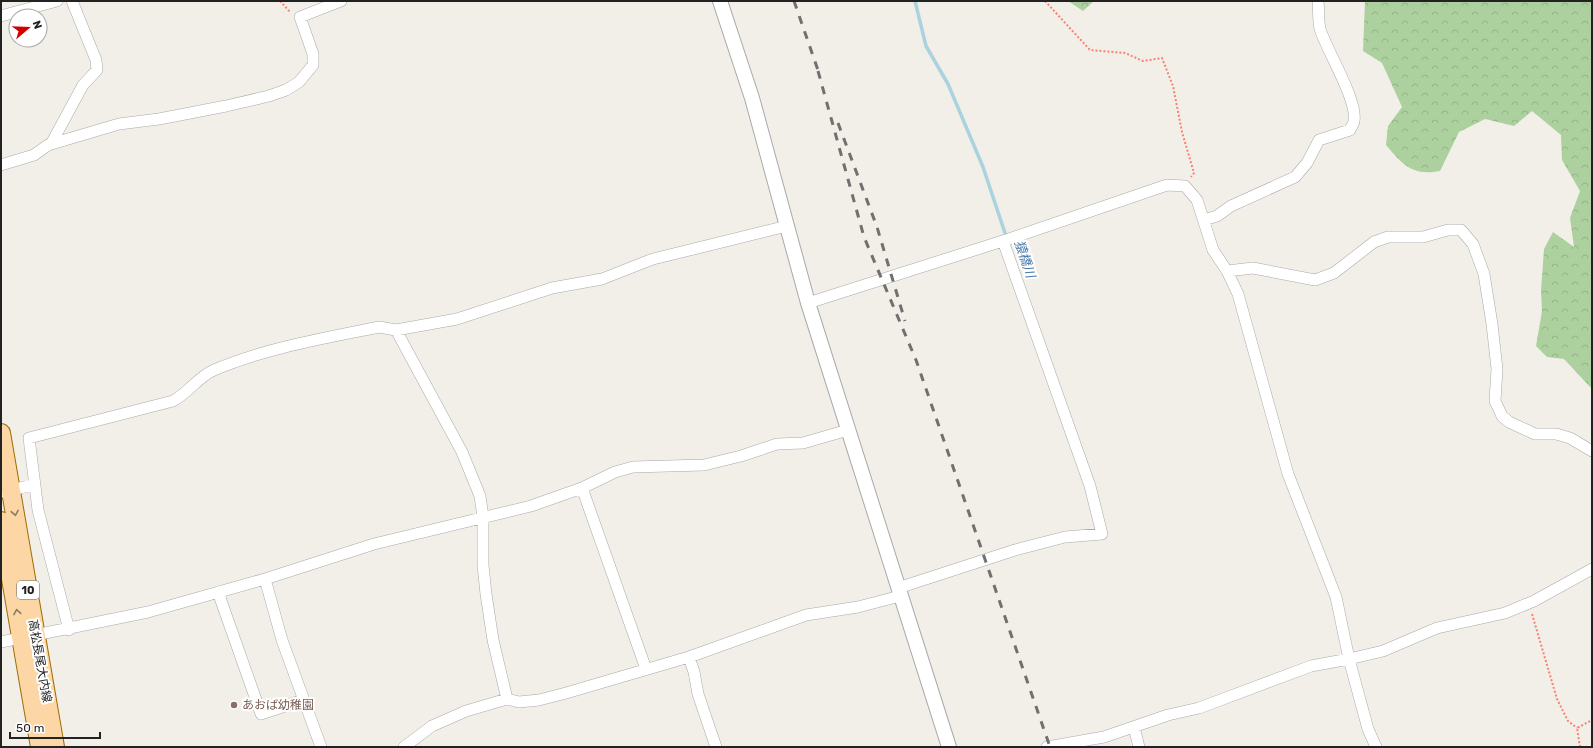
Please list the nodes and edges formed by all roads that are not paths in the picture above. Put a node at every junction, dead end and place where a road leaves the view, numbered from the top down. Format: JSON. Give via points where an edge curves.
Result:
{"nodes":[{"id":1,"x":57,"y":1,"type":"edge"},
{"id":2,"x":72,"y":1,"type":"edge"},
{"id":3,"x":341,"y":1,"type":"edge"},
{"id":4,"x":720,"y":1,"type":"edge"},
{"id":5,"x":1318,"y":1,"type":"edge"},
{"id":6,"x":1,"y":16,"type":"edge"},
{"id":7,"x":51,"y":144,"type":"junction"},
{"id":8,"x":1,"y":166,"type":"edge"},
{"id":9,"x":1204,"y":220,"type":"junction"},
{"id":10,"x":787,"y":226,"type":"junction"},
{"id":11,"x":1006,"y":240,"type":"junction"},
{"id":12,"x":1227,"y":272,"type":"junction"},
{"id":13,"x":808,"y":303,"type":"junction"},
{"id":14,"x":396,"y":330,"type":"junction"},
{"id":15,"x":848,"y":430,"type":"junction"},
{"id":16,"x":1,"y":433,"type":"edge"},
{"id":17,"x":1592,"y":451,"type":"edge"},
{"id":18,"x":34,"y":484,"type":"junction"},
{"id":19,"x":582,"y":488,"type":"junction"},
{"id":20,"x":6,"y":491,"type":"edge"},
{"id":21,"x":483,"y":518,"type":"junction"},
{"id":22,"x":1,"y":521,"type":"edge"},
{"id":23,"x":1592,"y":569,"type":"edge"},
{"id":24,"x":265,"y":579,"type":"junction"},
{"id":25,"x":218,"y":592,"type":"junction"},
{"id":26,"x":899,"y":592,"type":"junction"},
{"id":27,"x":70,"y":630,"type":"junction"},
{"id":28,"x":1,"y":642,"type":"edge"},
{"id":29,"x":27,"y":642,"type":"junction"},
{"id":30,"x":689,"y":657,"type":"junction"},
{"id":31,"x":1349,"y":659,"type":"junction"},
{"id":32,"x":646,"y":668,"type":"junction"},
{"id":33,"x":507,"y":698,"type":"junction"},
{"id":34,"x":303,"y":700,"type":"junction"},
{"id":35,"x":1134,"y":727,"type":"junction"},
{"id":36,"x":40,"y":747,"type":"edge"},
{"id":37,"x":55,"y":747,"type":"edge"},
{"id":38,"x":321,"y":747,"type":"edge"},
{"id":39,"x":404,"y":747,"type":"edge"},
{"id":40,"x":716,"y":747,"type":"edge"},
{"id":41,"x":949,"y":747,"type":"edge"},
{"id":42,"x":1047,"y":747,"type":"edge"},
{"id":43,"x":1139,"y":747,"type":"edge"},
{"id":44,"x":1376,"y":747,"type":"edge"}],
"edges":[{"from":1,"to":6,"type":"street"},
{"from":2,"to":7,"type":"street","via":[[96,60],[97,70],[83,85]]},
{"from":3,"to":7,"type":"street","via":[[300,17],[313,54],[313,66],[299,82],[286,90],[226,106],[119,124]]},
{"from":4,"to":10,"type":"street","via":[[752,98]]},
{"from":5,"to":9,"type":"street","via":[[1320,27],[1327,49],[1350,98],[1354,121],[1350,130],[1319,140],[1307,163],[1295,177]]},
{"from":7,"to":8,"type":"street","via":[[34,155]]},
{"from":9,"to":11,"type":"street","via":[[1197,200],[1185,186],[1167,184]]},
{"from":9,"to":12,"type":"street","via":[[1213,250]]},
{"from":10,"to":13,"type":"street"},
{"from":10,"to":14,"type":"street","via":[[653,258],[602,279],[552,288],[457,319]]},
{"from":11,"to":13,"type":"street"},
{"from":11,"to":26,"type":"street","via":[[1090,486],[1102,534],[1065,537],[1016,550]]},
{"from":12,"to":17,"type":"street","via":[[1253,268],[1315,280],[1334,273],[1374,242],[1388,237],[1423,237],[1448,230],[1461,230],[1473,244],[1484,274],[1497,369],[1495,401],[1502,416],[1509,422],[1536,434],[1556,434],[1570,438]]},
{"from":12,"to":31,"type":"street","via":[[1238,294],[1288,474],[1336,597]]},
{"from":13,"to":15,"type":"street"},
{"from":14,"to":18,"type":"street","via":[[379,327],[267,352],[204,375],[190,390],[173,401],[29,438]]},
{"from":14,"to":21,"type":"street","via":[[467,464],[480,496]]},
{"from":15,"to":19,"type":"street","via":[[803,443],[777,444],[704,465],[633,466]]},
{"from":15,"to":26,"type":"street"},
{"from":16,"to":20,"type":"main road","name":"高松長尾大内線","number":"10"},
{"from":18,"to":20,"type":"street"},
{"from":18,"to":27,"type":"street","via":[[42,526]]},
{"from":19,"to":21,"type":"street","via":[[531,506]]},
{"from":19,"to":32,"type":"street"},
{"from":20,"to":29,"type":"main road","name":"高松長尾大内線","number":"10","one_way":true},
{"from":21,"to":24,"type":"street","via":[[374,544]]},
{"from":21,"to":33,"type":"street","via":[[486,594]]},
{"from":29,"to":22,"type":"main road","name":"高松長尾大内線","number":"10","one_way":true},
{"from":23,"to":31,"type":"street","via":[[1505,613],[1437,628],[1383,651]]},
{"from":24,"to":25,"type":"street"},
{"from":24,"to":34,"type":"street","via":[[282,640]]},
{"from":25,"to":27,"type":"street"},
{"from":25,"to":34,"type":"street","via":[[261,714]]},
{"from":26,"to":30,"type":"street","via":[[858,607],[806,615]]},
{"from":26,"to":41,"type":"street"},
{"from":27,"to":29,"type":"street"},
{"from":28,"to":29,"type":"street"},
{"from":29,"to":36,"type":"main road","name":"高松長尾大内線","number":"10","via":[[29,684]]},
{"from":29,"to":37,"type":"main road","name":"高松長尾大内線","number":"10"},
{"from":30,"to":32,"type":"street"},
{"from":30,"to":40,"type":"street","via":[[698,694]]},
{"from":31,"to":35,"type":"street","via":[[1311,666],[1199,708]]},
{"from":31,"to":44,"type":"street","via":[[1368,730]]},
{"from":32,"to":33,"type":"street","via":[[539,700],[519,702]]},
{"from":33,"to":39,"type":"street","via":[[439,723]]},
{"from":34,"to":38,"type":"street"},
{"from":35,"to":42,"type":"street","via":[[1104,737]]},
{"from":35,"to":43,"type":"street"}]}
